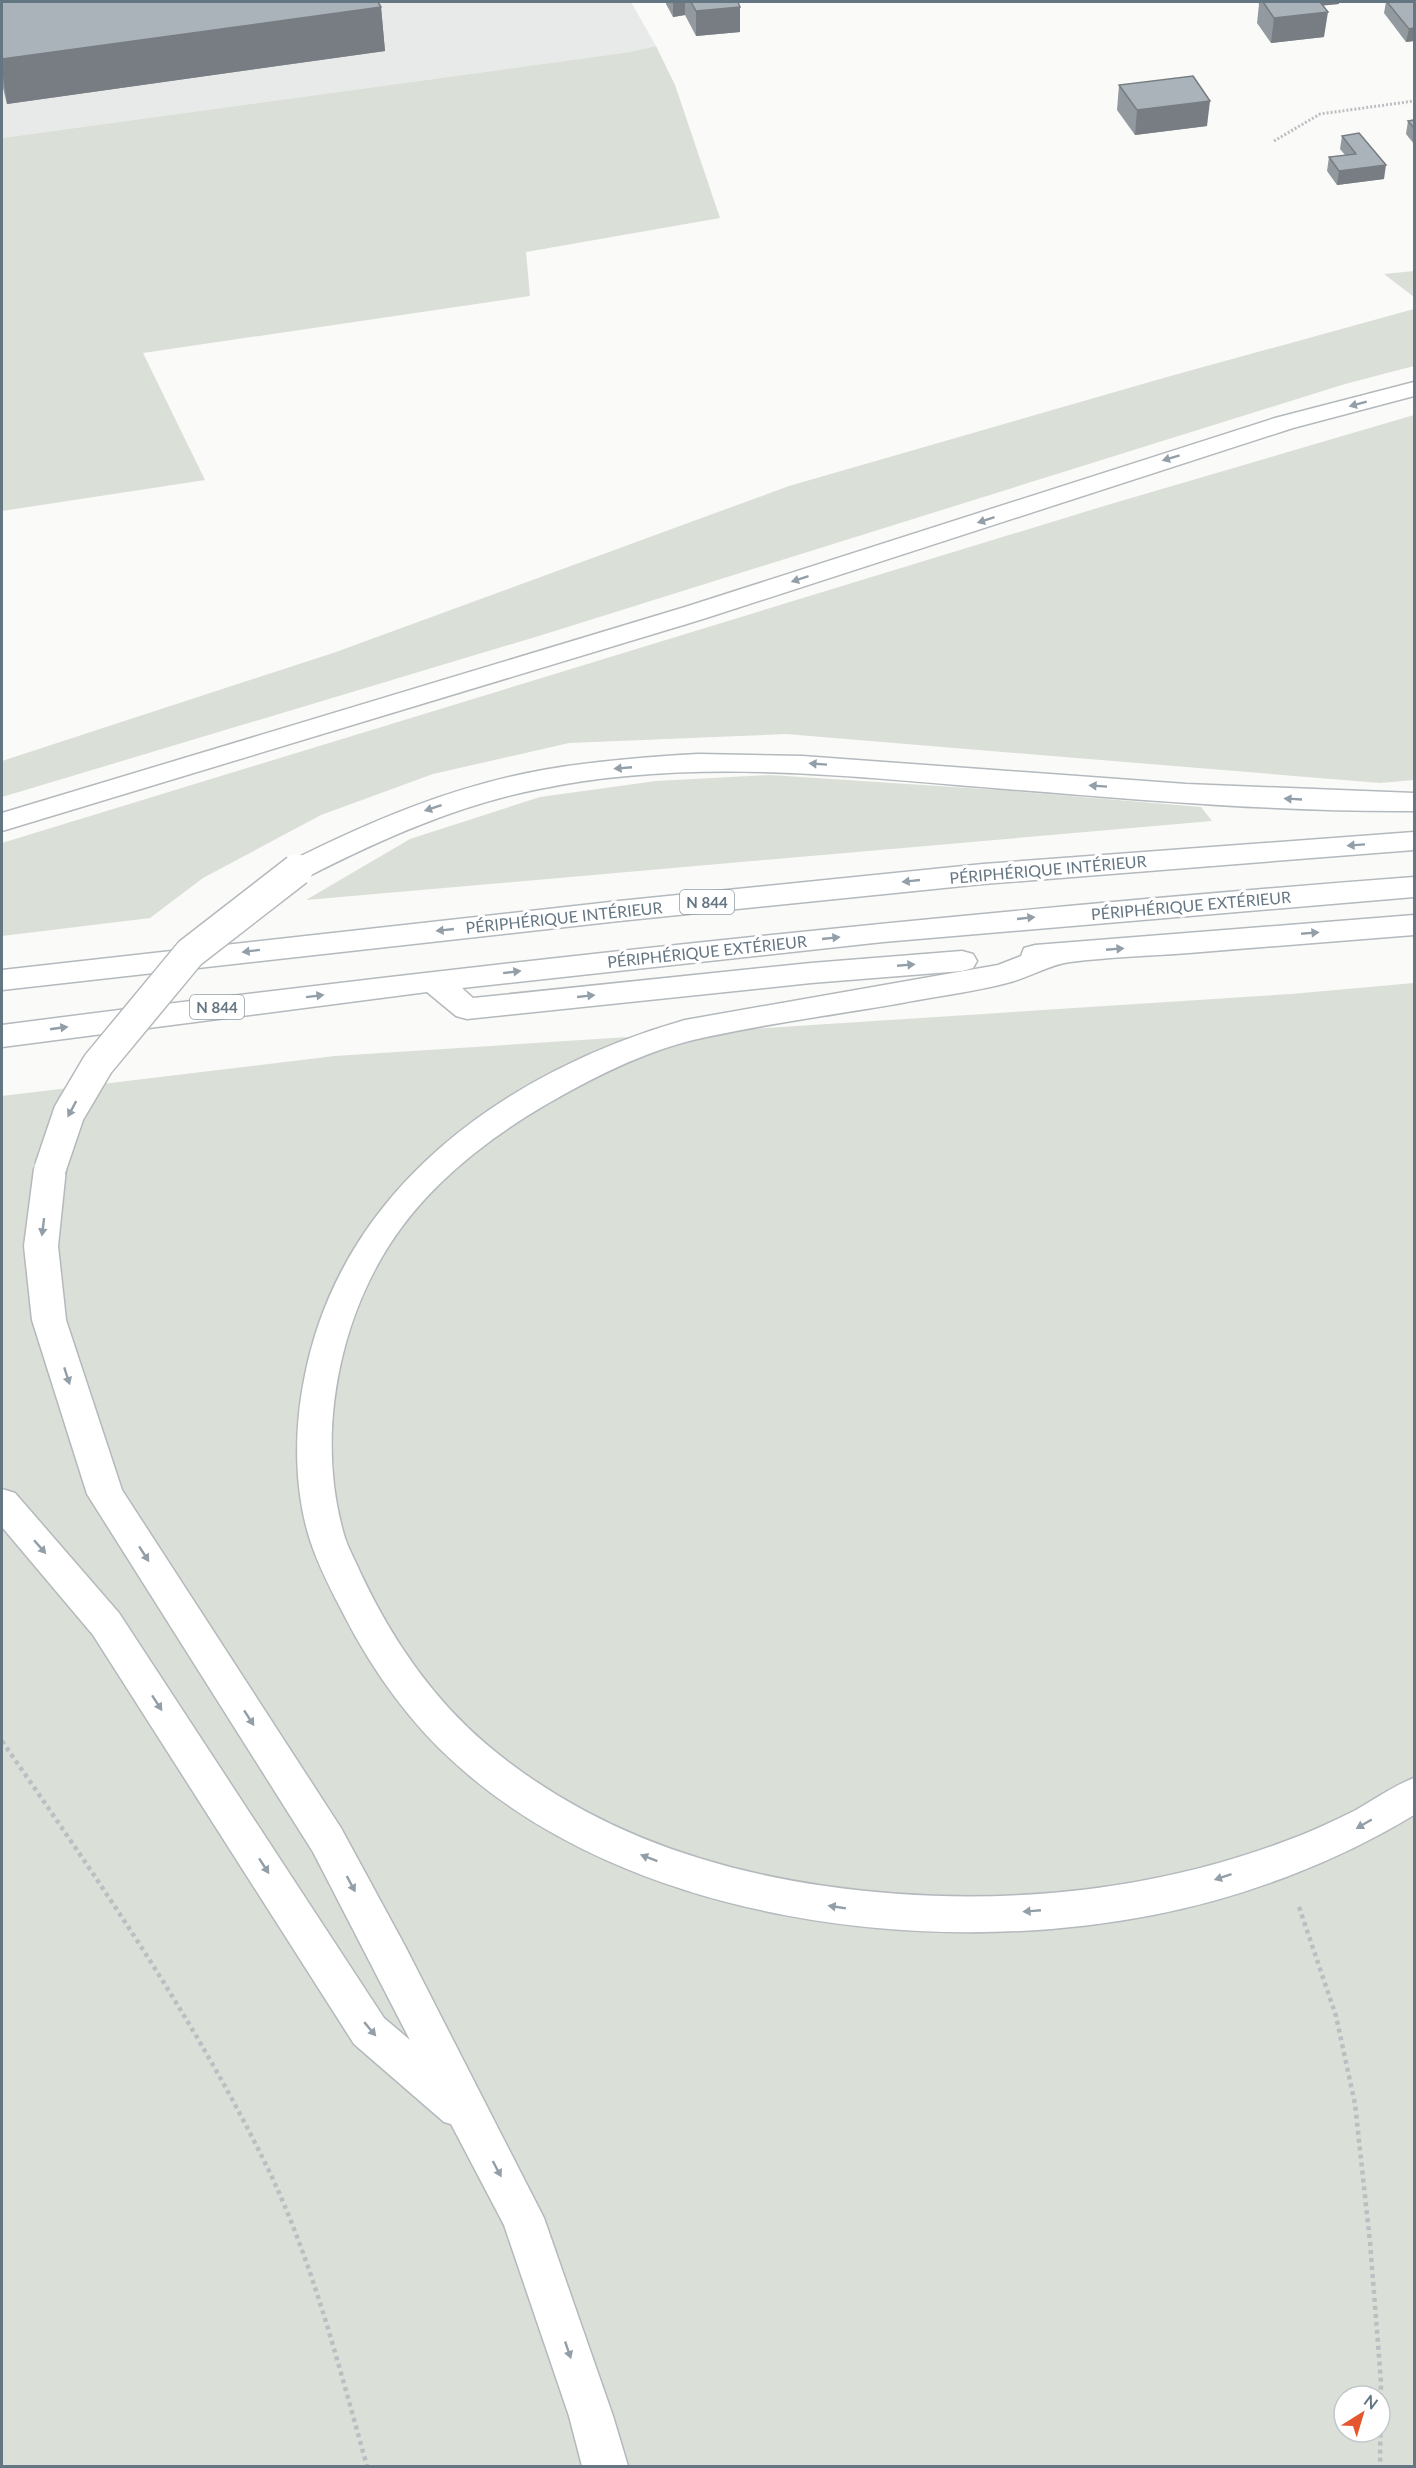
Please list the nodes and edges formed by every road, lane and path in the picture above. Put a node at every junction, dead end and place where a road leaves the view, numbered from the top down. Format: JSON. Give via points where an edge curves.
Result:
{"nodes":[{"id":1,"x":1414,"y":100,"type":"edge"},
{"id":2,"x":1274,"y":141,"type":"dead end"},
{"id":3,"x":1414,"y":389,"type":"edge"},
{"id":4,"x":1414,"y":802,"type":"edge"},
{"id":5,"x":2,"y":822,"type":"edge"},
{"id":6,"x":1414,"y":841,"type":"edge"},
{"id":7,"x":1414,"y":887,"type":"edge"},
{"id":8,"x":1414,"y":925,"type":"edge"},
{"id":9,"x":1057,"y":953,"type":"junction"},
{"id":10,"x":2,"y":980,"type":"edge"},
{"id":11,"x":433,"y":981,"type":"junction"},
{"id":12,"x":2,"y":1036,"type":"edge"},
{"id":13,"x":2,"y":1503,"type":"edge"},
{"id":14,"x":2,"y":1741,"type":"edge"},
{"id":15,"x":1414,"y":1795,"type":"edge"},
{"id":16,"x":1279,"y":1860,"type":"junction"},
{"id":17,"x":469,"y":2117,"type":"junction"},
{"id":18,"x":367,"y":2466,"type":"edge"},
{"id":19,"x":604,"y":2466,"type":"edge"},
{"id":20,"x":1380,"y":2466,"type":"edge"}],
"edges":[{"from":1,"to":2,"type":"path","via":[[1320,114]]},
{"from":3,"to":5,"type":"highway","one_way":true,"via":[[1284,423],[694,613]]},
{"from":4,"to":17,"type":"highway","one_way":true,"bridge":true,"via":[[1209,795],[783,762],[700,762],[543,779],[414,814],[297,870],[190,953],[98,1064],[69,1113],[50,1169],[41,1246],[49,1320],[105,1494],[327,1840]]},
{"from":6,"to":10,"type":"highway","name":"PÉRIPHÉRIQUE INTÉRIEUR","number":"N 844","one_way":true,"via":[[983,874]]},
{"from":11,"to":7,"type":"highway","name":"PÉRIPHÉRIQUE EXTÉRIEUR","number":"N 844","one_way":true,"via":[[1049,916]]},
{"from":9,"to":8,"type":"highway","one_way":true},
{"from":11,"to":9,"type":"highway","one_way":true,"via":[[466,1009],[811,973]]},
{"from":16,"to":9,"type":"highway","one_way":true,"via":[[1185,1890],[1102,1905],[997,1914],[850,1909],[746,1891],[693,1875],[597,1839],[472,1755],[423,1705],[394,1668],[360,1612],[327,1537],[315,1473],[315,1402],[346,1292],[374,1241],[409,1196],[454,1153],[547,1089],[638,1046],[685,1031],[1004,974]]},
{"from":12,"to":11,"type":"highway","name":"PÉRIPHÉRIQUE EXTÉRIEUR","number":"N 844","one_way":true},
{"from":13,"to":17,"type":"highway","one_way":true,"via":[[106,1624],[369,2031]]},
{"from":14,"to":18,"type":"path","via":[[112,1900],[201,2046],[270,2174],[319,2296]]},
{"from":15,"to":16,"type":"highway","one_way":true,"via":[[1352,1831]]},
{"from":16,"to":20,"type":"path","via":[[1304,1919],[1336,2016],[1355,2104],[1381,2382]]},
{"from":17,"to":19,"type":"highway","one_way":true,"via":[[523,2218],[591,2416]]}]}
